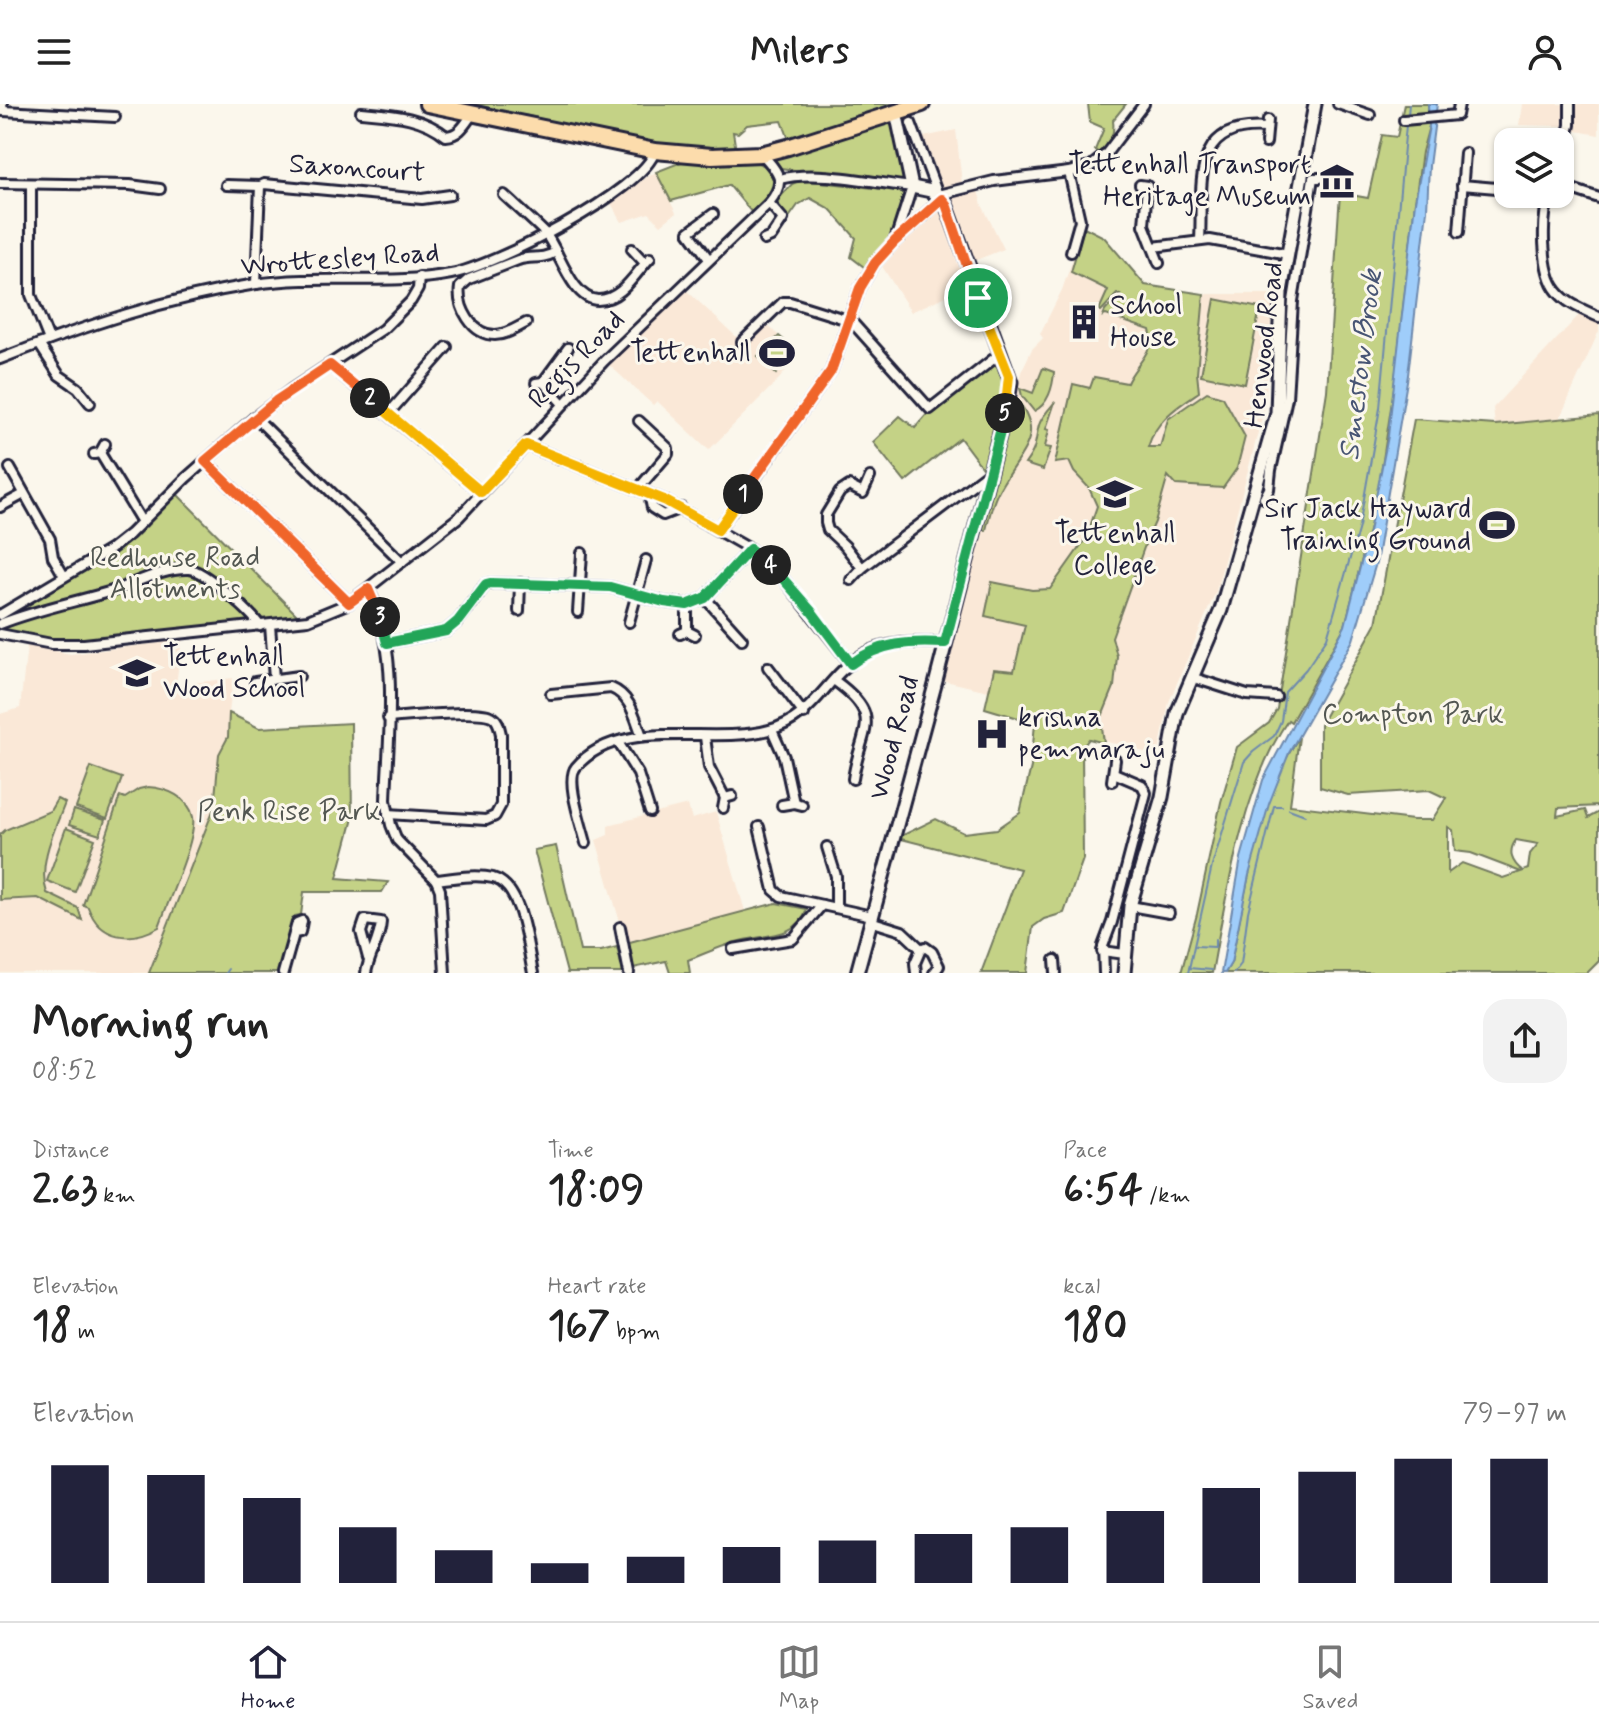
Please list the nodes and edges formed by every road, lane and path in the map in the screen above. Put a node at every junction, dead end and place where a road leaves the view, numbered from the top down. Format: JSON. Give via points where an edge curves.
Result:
{"nodes":[{"id":1,"x":2,"y":104,"type":"edge"},
{"id":2,"x":395,"y":104,"type":"edge"},
{"id":3,"x":427,"y":104,"type":"edge"},
{"id":4,"x":922,"y":104,"type":"edge"},
{"id":5,"x":1144,"y":104,"type":"edge"},
{"id":6,"x":1315,"y":104,"type":"edge"},
{"id":7,"x":1338,"y":104,"type":"edge"},
{"id":8,"x":1459,"y":104,"type":"edge"},
{"id":9,"x":1570,"y":104,"type":"edge"},
{"id":10,"x":895,"y":108,"type":"edge"},
{"id":11,"x":361,"y":112,"type":"dead end"},
{"id":12,"x":473,"y":113,"type":"junction"},
{"id":13,"x":396,"y":115,"type":"junction"},
{"id":14,"x":1370,"y":115,"type":"dead end"},
{"id":15,"x":115,"y":117,"type":"dead end"},
{"id":16,"x":1406,"y":119,"type":"dead end"},
{"id":17,"x":911,"y":123,"type":"dead end"},
{"id":18,"x":1569,"y":128,"type":"edge"},
{"id":19,"x":1266,"y":143,"type":"dead end"},
{"id":20,"x":655,"y":151,"type":"junction"},
{"id":21,"x":761,"y":154,"type":"junction"},
{"id":22,"x":1462,"y":159,"type":"dead end"},
{"id":23,"x":1069,"y":172,"type":"junction"},
{"id":24,"x":1320,"y":178,"type":"dead end"},
{"id":25,"x":780,"y":179,"type":"junction"},
{"id":26,"x":0,"y":183,"type":"edge"},
{"id":27,"x":31,"y":184,"type":"junction"},
{"id":28,"x":226,"y":185,"type":"dead end"},
{"id":29,"x":1140,"y":185,"type":"dead end"},
{"id":30,"x":1462,"y":185,"type":"junction"},
{"id":31,"x":260,"y":186,"type":"junction"},
{"id":32,"x":912,"y":187,"type":"junction"},
{"id":33,"x":1494,"y":188,"type":"edge"},
{"id":34,"x":160,"y":189,"type":"dead end"},
{"id":35,"x":1574,"y":190,"type":"edge"},
{"id":36,"x":450,"y":195,"type":"dead end"},
{"id":37,"x":504,"y":195,"type":"dead end"},
{"id":38,"x":940,"y":197,"type":"junction"},
{"id":39,"x":1599,"y":198,"type":"edge"},
{"id":40,"x":769,"y":203,"type":"junction"},
{"id":41,"x":1303,"y":206,"type":"junction"},
{"id":42,"x":1547,"y":208,"type":"edge"},
{"id":43,"x":713,"y":214,"type":"dead end"},
{"id":44,"x":1459,"y":232,"type":"dead end"},
{"id":45,"x":545,"y":233,"type":"junction"},
{"id":46,"x":764,"y":240,"type":"dead end"},
{"id":47,"x":895,"y":241,"type":"junction"},
{"id":48,"x":1200,"y":241,"type":"junction"},
{"id":49,"x":1153,"y":247,"type":"junction"},
{"id":50,"x":632,"y":249,"type":"dead end"},
{"id":51,"x":556,"y":252,"type":"junction"},
{"id":52,"x":1071,"y":252,"type":"dead end"},
{"id":53,"x":1288,"y":254,"type":"junction"},
{"id":54,"x":708,"y":258,"type":"junction"},
{"id":55,"x":1159,"y":263,"type":"dead end"},
{"id":56,"x":419,"y":277,"type":"junction"},
{"id":57,"x":256,"y":284,"type":"junction"},
{"id":58,"x":1599,"y":317,"type":"edge"},
{"id":59,"x":848,"y":319,"type":"junction"},
{"id":60,"x":526,"y":323,"type":"dead end"},
{"id":61,"x":49,"y":340,"type":"junction"},
{"id":62,"x":742,"y":342,"type":"dead end"},
{"id":63,"x":39,"y":344,"type":"junction"},
{"id":64,"x":447,"y":347,"type":"dead end"},
{"id":65,"x":562,"y":349,"type":"dead end"},
{"id":66,"x":1001,"y":353,"type":"junction"},
{"id":67,"x":0,"y":359,"type":"edge"},
{"id":68,"x":330,"y":365,"type":"junction"},
{"id":69,"x":90,"y":403,"type":"dead end"},
{"id":70,"x":563,"y":404,"type":"junction"},
{"id":71,"x":389,"y":413,"type":"junction"},
{"id":72,"x":255,"y":417,"type":"junction"},
{"id":73,"x":639,"y":421,"type":"dead end"},
{"id":74,"x":648,"y":428,"type":"junction"},
{"id":75,"x":639,"y":436,"type":"dead end"},
{"id":76,"x":526,"y":445,"type":"junction"},
{"id":77,"x":100,"y":450,"type":"dead end"},
{"id":78,"x":205,"y":461,"type":"junction"},
{"id":79,"x":10,"y":468,"type":"dead end"},
{"id":80,"x":988,"y":473,"type":"junction"},
{"id":81,"x":870,"y":477,"type":"dead end"},
{"id":82,"x":1264,"y":487,"type":"junction"},
{"id":83,"x":638,"y":489,"type":"junction"},
{"id":84,"x":481,"y":492,"type":"junction"},
{"id":85,"x":24,"y":494,"type":"junction"},
{"id":86,"x":649,"y":494,"type":"junction"},
{"id":87,"x":1264,"y":498,"type":"dead end"},
{"id":88,"x":0,"y":507,"type":"edge"},
{"id":89,"x":681,"y":508,"type":"junction"},
{"id":90,"x":142,"y":522,"type":"junction"},
{"id":91,"x":718,"y":530,"type":"junction"},
{"id":92,"x":750,"y":549,"type":"junction"},
{"id":93,"x":582,"y":553,"type":"dead end"},
{"id":94,"x":646,"y":560,"type":"dead end"},
{"id":95,"x":402,"y":562,"type":"junction"},
{"id":96,"x":862,"y":568,"type":"junction"},
{"id":97,"x":64,"y":576,"type":"junction"},
{"id":98,"x":851,"y":580,"type":"dead end"},
{"id":99,"x":520,"y":583,"type":"junction"},
{"id":100,"x":579,"y":584,"type":"junction"},
{"id":101,"x":368,"y":589,"type":"junction"},
{"id":102,"x":637,"y":594,"type":"junction"},
{"id":103,"x":705,"y":598,"type":"junction"},
{"id":104,"x":349,"y":603,"type":"junction"},
{"id":105,"x":687,"y":605,"type":"junction"},
{"id":106,"x":519,"y":611,"type":"dead end"},
{"id":107,"x":577,"y":614,"type":"dead end"},
{"id":108,"x":0,"y":615,"type":"edge"},
{"id":109,"x":0,"y":624,"type":"edge"},
{"id":110,"x":628,"y":624,"type":"dead end"},
{"id":111,"x":265,"y":626,"type":"junction"},
{"id":112,"x":687,"y":633,"type":"dead end"},
{"id":113,"x":0,"y":634,"type":"edge"},
{"id":114,"x":742,"y":639,"type":"dead end"},
{"id":115,"x":387,"y":643,"type":"junction"},
{"id":116,"x":945,"y":643,"type":"junction"},
{"id":117,"x":851,"y":664,"type":"junction"},
{"id":118,"x":768,"y":667,"type":"dead end"},
{"id":119,"x":299,"y":676,"type":"dead end"},
{"id":120,"x":1191,"y":677,"type":"junction"},
{"id":121,"x":274,"y":679,"type":"junction"},
{"id":122,"x":835,"y":681,"type":"junction"},
{"id":123,"x":255,"y":682,"type":"dead end"},
{"id":124,"x":556,"y":695,"type":"dead end"},
{"id":125,"x":1276,"y":697,"type":"dead end"},
{"id":126,"x":804,"y":714,"type":"junction"},
{"id":127,"x":388,"y":718,"type":"junction"},
{"id":128,"x":772,"y":730,"type":"junction"},
{"id":129,"x":642,"y":736,"type":"junction"},
{"id":130,"x":705,"y":737,"type":"junction"},
{"id":131,"x":618,"y":742,"type":"junction"},
{"id":132,"x":1115,"y":760,"type":"dead end"},
{"id":133,"x":851,"y":773,"type":"dead end"},
{"id":134,"x":727,"y":801,"type":"dead end"},
{"id":135,"x":782,"y":805,"type":"dead end"},
{"id":136,"x":651,"y":807,"type":"dead end"},
{"id":137,"x":388,"y":814,"type":"junction"},
{"id":138,"x":763,"y":832,"type":"dead end"},
{"id":139,"x":588,"y":837,"type":"dead end"},
{"id":140,"x":827,"y":845,"type":"dead end"},
{"id":141,"x":436,"y":880,"type":"junction"},
{"id":142,"x":822,"y":905,"type":"junction"},
{"id":143,"x":1130,"y":906,"type":"junction"},
{"id":144,"x":836,"y":908,"type":"junction"},
{"id":145,"x":1169,"y":913,"type":"dead end"},
{"id":146,"x":871,"y":919,"type":"junction"},
{"id":147,"x":620,"y":927,"type":"dead end"},
{"id":148,"x":294,"y":933,"type":"dead end"},
{"id":149,"x":733,"y":949,"type":"dead end"},
{"id":150,"x":921,"y":949,"type":"junction"},
{"id":151,"x":1102,"y":951,"type":"junction"},
{"id":152,"x":1125,"y":954,"type":"junction"},
{"id":153,"x":368,"y":958,"type":"dead end"},
{"id":154,"x":1055,"y":960,"type":"dead end"},
{"id":155,"x":1058,"y":972,"type":"edge"},
{"id":156,"x":283,"y":973,"type":"edge"},
{"id":157,"x":366,"y":973,"type":"edge"},
{"id":158,"x":445,"y":973,"type":"edge"},
{"id":159,"x":533,"y":973,"type":"edge"},
{"id":160,"x":629,"y":973,"type":"edge"},
{"id":161,"x":857,"y":973,"type":"edge"},
{"id":162,"x":916,"y":973,"type":"edge"},
{"id":163,"x":934,"y":973,"type":"edge"},
{"id":164,"x":1104,"y":973,"type":"edge"},
{"id":165,"x":1124,"y":973,"type":"edge"}],
"edges":[{"from":1,"to":15,"type":"street","via":[[3,111]]},
{"from":2,"to":13,"type":"street"},
{"from":3,"to":12,"type":"highway"},
{"from":4,"to":10,"type":"highway"},
{"from":5,"to":23,"type":"street","via":[[1098,162]]},
{"from":6,"to":41,"type":"street","name":"Henwood Road"},
{"from":7,"to":14,"type":"street"},
{"from":8,"to":16,"type":"street","via":[[1457,115]]},
{"from":9,"to":18,"type":"street"},
{"from":10,"to":21,"type":"highway"},
{"from":10,"to":32,"type":"street"},
{"from":11,"to":13,"type":"street"},
{"from":12,"to":13,"type":"street","via":[[462,129],[446,136],[433,125]]},
{"from":12,"to":20,"type":"highway"},
{"from":17,"to":38,"type":"street"},
{"from":19,"to":48,"type":"street","via":[[1267,124],[1230,130],[1211,147]]},
{"from":20,"to":21,"type":"highway"},
{"from":20,"to":45,"type":"street","name":"Wrottesley Road","via":[[598,205]]},
{"from":21,"to":25,"type":"street"},
{"from":22,"to":30,"type":"street"},
{"from":23,"to":38,"type":"street","via":[[994,181]]},
{"from":23,"to":52,"type":"street","via":[[1080,220]]},
{"from":24,"to":41,"type":"street","name":"Henwood Road","via":[[1313,178]]},
{"from":25,"to":32,"type":"street","via":[[813,176]]},
{"from":25,"to":40,"type":"street","name":"Regis Road"},
{"from":26,"to":27,"type":"street"},
{"from":27,"to":34,"type":"street"},
{"from":27,"to":61,"type":"street","via":[[31,295]]},
{"from":28,"to":31,"type":"street","name":"Saxoncourt"},
{"from":29,"to":49,"type":"street","via":[[1147,186],[1144,225]]},
{"from":30,"to":33,"type":"street"},
{"from":30,"to":44,"type":"street"},
{"from":31,"to":36,"type":"street","name":"Saxoncourt","via":[[422,199]]},
{"from":31,"to":57,"type":"street"},
{"from":32,"to":38,"type":"street"},
{"from":32,"to":47,"type":"street"},
{"from":35,"to":39,"type":"street"},
{"from":37,"to":45,"type":"street"},
{"from":38,"to":47,"type":"street"},
{"from":38,"to":66,"type":"street"},
{"from":40,"to":46,"type":"street","via":[[783,219]]},
{"from":40,"to":54,"type":"street","name":"Regis Road"},
{"from":41,"to":53,"type":"street","name":"Henwood Road"},
{"from":41,"to":82,"type":"street","name":"Henwood Road","via":[[1287,398]]},
{"from":42,"to":58,"type":"street","via":[[1544,229],[1550,281],[1569,303]]},
{"from":43,"to":54,"type":"street","via":[[689,232]]},
{"from":45,"to":51,"type":"street"},
{"from":45,"to":56,"type":"street","name":"Wrottesley Road","via":[[472,268]]},
{"from":47,"to":59,"type":"street","via":[[875,263]]},
{"from":48,"to":49,"type":"street"},
{"from":48,"to":53,"type":"street"},
{"from":49,"to":55,"type":"street"},
{"from":50,"to":51,"type":"street","via":[[648,260],[627,285],[599,304],[576,287]]},
{"from":51,"to":60,"type":"street","via":[[518,260],[460,287],[460,304],[468,319],[489,334],[518,332]]},
{"from":53,"to":82,"type":"street","name":"Henwood Road","via":[[1279,313],[1277,413]]},
{"from":54,"to":70,"type":"street","name":"Regis Road"},
{"from":56,"to":57,"type":"street","name":"Wrottesley Road"},
{"from":56,"to":68,"type":"street","via":[[411,301],[383,329]]},
{"from":57,"to":61,"type":"street","name":"Wrottesley Road","via":[[133,311]]},
{"from":59,"to":62,"type":"street","via":[[783,302]]},
{"from":59,"to":66,"type":"street","via":[[930,409]]},
{"from":59,"to":91,"type":"street","via":[[831,371]]},
{"from":61,"to":63,"type":"street","name":"Wrottesley Road"},
{"from":63,"to":67,"type":"street","name":"Wrottesley Road"},
{"from":63,"to":69,"type":"street","via":[[59,375]]},
{"from":64,"to":71,"type":"street"},
{"from":65,"to":70,"type":"street","via":[[540,382]]},
{"from":66,"to":80,"type":"street","name":"Wood Road","via":[[1009,376],[1008,401]]},
{"from":68,"to":71,"type":"street"},
{"from":68,"to":72,"type":"street"},
{"from":70,"to":76,"type":"street","name":"Regis Road"},
{"from":71,"to":84,"type":"street"},
{"from":72,"to":78,"type":"street"},
{"from":72,"to":95,"type":"street"},
{"from":73,"to":74,"type":"street"},
{"from":74,"to":75,"type":"street"},
{"from":74,"to":83,"type":"street","via":[[666,444],[668,454]]},
{"from":76,"to":83,"type":"street"},
{"from":76,"to":84,"type":"street","name":"Regis Road"},
{"from":77,"to":90,"type":"street"},
{"from":78,"to":90,"type":"street"},
{"from":78,"to":104,"type":"street"},
{"from":79,"to":85,"type":"street"},
{"from":80,"to":96,"type":"street"},
{"from":80,"to":116,"type":"street","name":"Wood Road"},
{"from":81,"to":96,"type":"street","via":[[863,493],[846,486],[833,496],[826,515],[828,530]]},
{"from":82,"to":87,"type":"street","name":"Henwood Road"},
{"from":82,"to":120,"type":"street","name":"Henwood Road"},
{"from":83,"to":86,"type":"street"},
{"from":84,"to":95,"type":"street","name":"Regis Road","via":[[459,517]]},
{"from":85,"to":88,"type":"street"},
{"from":85,"to":97,"type":"street"},
{"from":86,"to":89,"type":"street"},
{"from":86,"to":89,"type":"street","via":[[652,508],[663,515]]},
{"from":89,"to":91,"type":"street"},
{"from":90,"to":97,"type":"street","via":[[111,549]]},
{"from":91,"to":92,"type":"street"},
{"from":92,"to":103,"type":"street"},
{"from":92,"to":117,"type":"street","via":[[777,571]]},
{"from":93,"to":100,"type":"street"},
{"from":94,"to":102,"type":"street"},
{"from":95,"to":101,"type":"street","name":"Regis Road"},
{"from":96,"to":98,"type":"street"},
{"from":97,"to":108,"type":"street"},
{"from":99,"to":100,"type":"street"},
{"from":99,"to":106,"type":"street"},
{"from":99,"to":115,"type":"street","via":[[486,584],[446,631]]},
{"from":100,"to":102,"type":"street"},
{"from":100,"to":107,"type":"street"},
{"from":101,"to":104,"type":"street","name":"Regis Road"},
{"from":101,"to":115,"type":"street"},
{"from":102,"to":105,"type":"street"},
{"from":102,"to":110,"type":"street"},
{"from":103,"to":105,"type":"street"},
{"from":103,"to":114,"type":"street"},
{"from":104,"to":111,"type":"street","name":"Regis Road","via":[[308,620]]},
{"from":105,"to":112,"type":"street"},
{"from":109,"to":111,"type":"street","via":[[188,569]]},
{"from":111,"to":113,"type":"street","name":"Regis Road","via":[[68,645]]},
{"from":111,"to":121,"type":"street"},
{"from":115,"to":127,"type":"street"},
{"from":116,"to":117,"type":"street","via":[[890,644]]},
{"from":116,"to":146,"type":"street","name":"Wood Road"},
{"from":117,"to":122,"type":"street"},
{"from":118,"to":126,"type":"street"},
{"from":119,"to":121,"type":"street"},
{"from":120,"to":125,"type":"street","via":[[1247,695]]},
{"from":120,"to":143,"type":"street","name":"Henwood Road","via":[[1177,713],[1162,797]]},
{"from":121,"to":123,"type":"street"},
{"from":122,"to":126,"type":"street"},
{"from":122,"to":133,"type":"street","via":[[856,697],[866,714]]},
{"from":124,"to":129,"type":"street","via":[[611,688],[629,703]]},
{"from":126,"to":128,"type":"street"},
{"from":127,"to":137,"type":"street"},
{"from":127,"to":137,"type":"street","via":[[490,715],[501,734],[499,812],[486,820]]},
{"from":128,"to":130,"type":"street"},
{"from":128,"to":135,"type":"street","via":[[798,804]]},
{"from":129,"to":130,"type":"street"},
{"from":129,"to":131,"type":"street"},
{"from":130,"to":134,"type":"street","via":[[709,767]]},
{"from":131,"to":136,"type":"street"},
{"from":131,"to":139,"type":"street","via":[[596,751],[573,771]]},
{"from":132,"to":151,"type":"street","via":[[1113,777],[1142,785],[1146,793]]},
{"from":137,"to":141,"type":"street","via":[[397,840]]},
{"from":138,"to":142,"type":"street","via":[[774,890]]},
{"from":140,"to":144,"type":"street","via":[[836,876]]},
{"from":141,"to":158,"type":"street"},
{"from":141,"to":159,"type":"street","via":[[493,878],[510,888]]},
{"from":142,"to":144,"type":"street"},
{"from":142,"to":149,"type":"street","via":[[793,939]]},
{"from":143,"to":145,"type":"street"},
{"from":143,"to":152,"type":"street","name":"Henwood Road"},
{"from":144,"to":146,"type":"street"},
{"from":146,"to":150,"type":"street","via":[[902,931]]},
{"from":146,"to":161,"type":"street","name":"Wood Road"},
{"from":147,"to":160,"type":"street"},
{"from":148,"to":156,"type":"street"},
{"from":150,"to":162,"type":"street"},
{"from":150,"to":163,"type":"street","via":[[938,961]]},
{"from":151,"to":152,"type":"street"},
{"from":151,"to":164,"type":"street"},
{"from":152,"to":165,"type":"street","name":"Henwood Road"},
{"from":153,"to":157,"type":"street"},
{"from":154,"to":155,"type":"street"}]}
